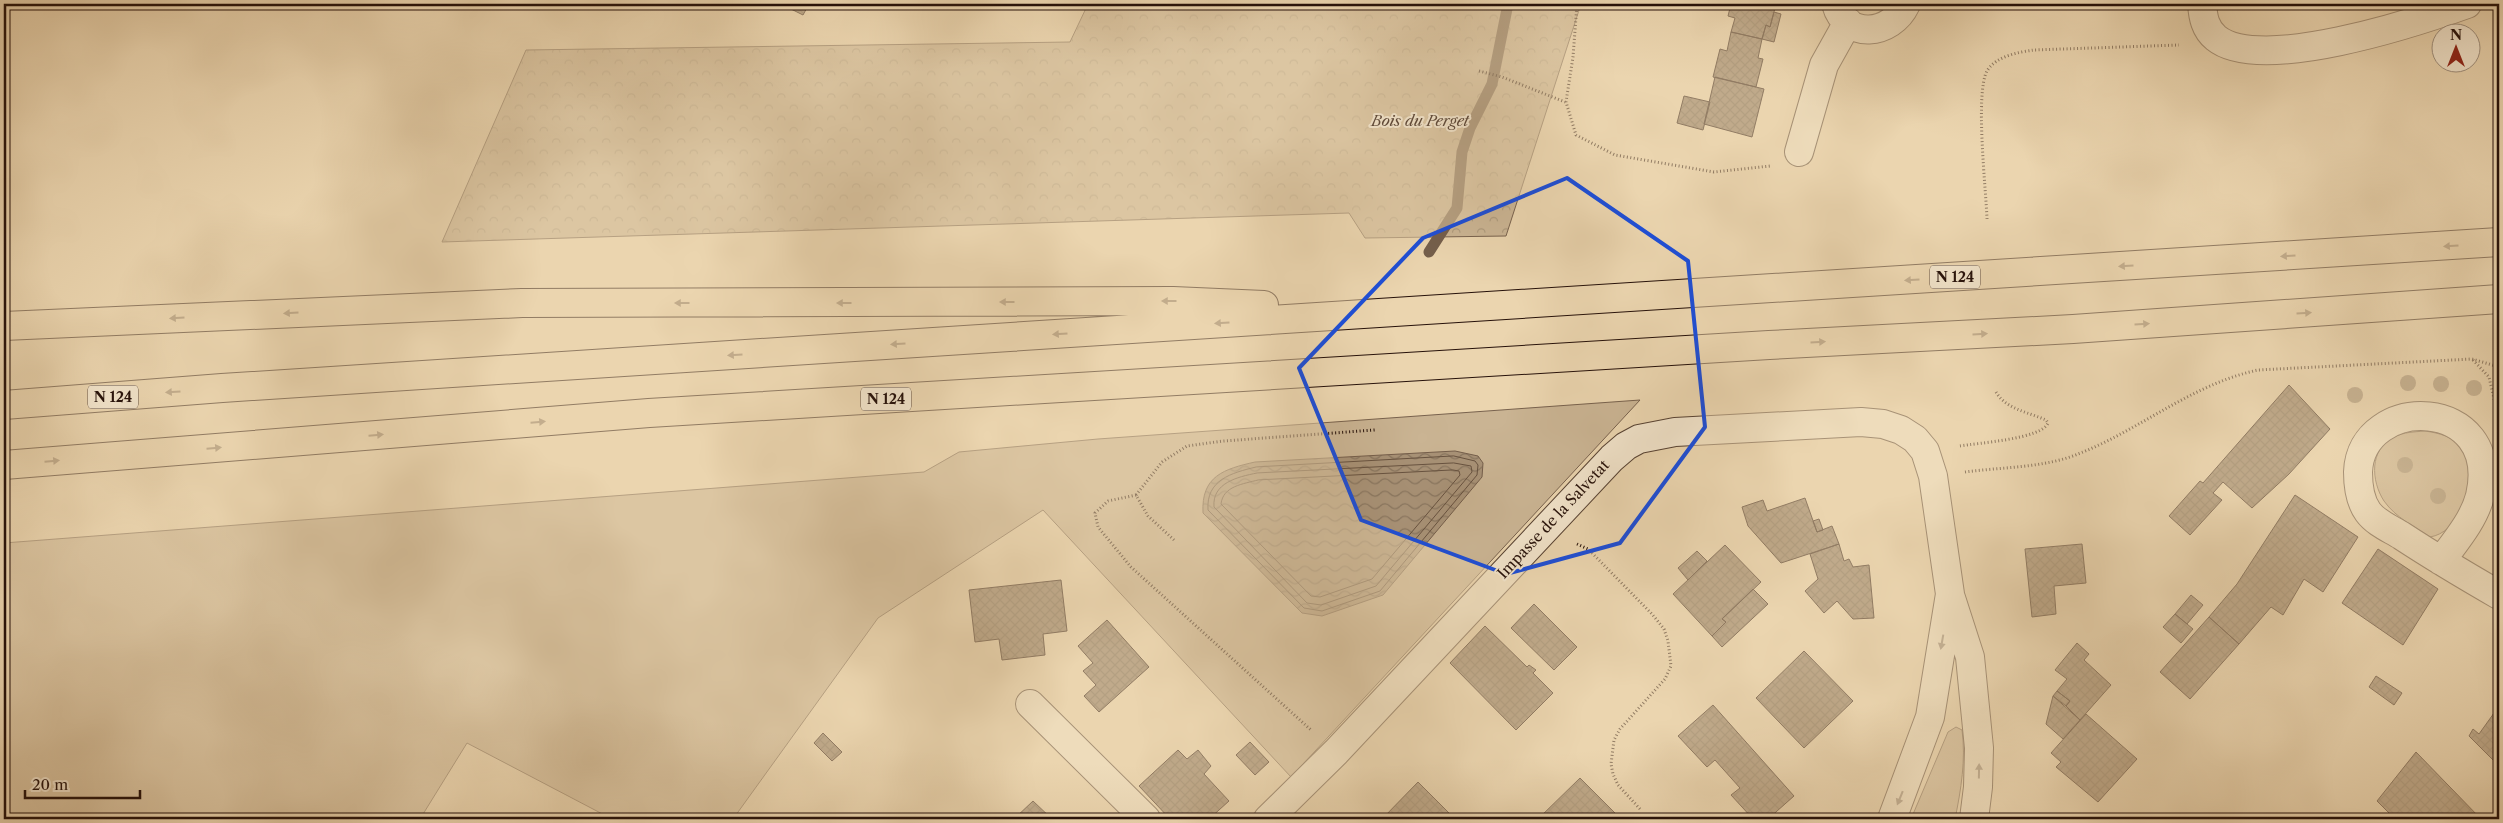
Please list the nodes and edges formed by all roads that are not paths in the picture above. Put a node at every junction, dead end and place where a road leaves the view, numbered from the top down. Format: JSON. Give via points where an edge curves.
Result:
{"nodes":[{"id":1,"x":1906,"y":4,"type":"edge"},
{"id":2,"x":2202,"y":4,"type":"edge"},
{"id":3,"x":2467,"y":4,"type":"edge"},
{"id":4,"x":1842,"y":13,"type":"edge"},
{"id":5,"x":1799,"y":152,"type":"road end"},
{"id":6,"x":2499,"y":242,"type":"edge"},
{"id":7,"x":2499,"y":299,"type":"edge"},
{"id":8,"x":1410,"y":311,"type":"junction"},
{"id":9,"x":4,"y":326,"type":"edge"},
{"id":10,"x":4,"y":405,"type":"edge"},
{"id":11,"x":4,"y":465,"type":"edge"},
{"id":12,"x":2441,"y":561,"type":"junction"},
{"id":13,"x":1950,"y":594,"type":"junction"},
{"id":14,"x":2499,"y":595,"type":"edge"},
{"id":15,"x":1030,"y":704,"type":"dead end"},
{"id":16,"x":1146,"y":819,"type":"edge"},
{"id":17,"x":1268,"y":819,"type":"edge"},
{"id":18,"x":1892,"y":819,"type":"edge"},
{"id":19,"x":1974,"y":819,"type":"edge"}],
"edges":[{"from":1,"to":4,"type":"street","via":[[1899,17],[1888,26],[1874,30],[1860,28]]},
{"from":2,"to":3,"type":"street","via":[[2205,24],[2216,39],[2237,48],[2256,49],[2318,46],[2349,40]]},
{"from":4,"to":5,"type":"street"},
{"from":6,"to":8,"type":"highway","number":"N 124","one_way":true},
{"from":11,"to":7,"type":"highway","number":"N 124","one_way":true,"via":[[649,413],[1769,344],[2074,329]]},
{"from":8,"to":9,"type":"highway","one_way":true,"via":[[1173,301],[522,303]]},
{"from":8,"to":10,"type":"highway","number":"N 124","one_way":true},
{"from":12,"to":12,"type":"street","via":[[2374,518],[2360,495],[2359,466],[2364,448],[2377,432],[2406,418],[2429,416],[2448,420],[2466,430],[2478,446],[2483,471],[2480,497]]},
{"from":12,"to":14,"type":"street"},
{"from":13,"to":17,"type":"street","name":"Impasse de la Salvetat","via":[[1929,463],[1914,439],[1901,430],[1861,422],[1656,434],[1626,446],[1549,523],[1336,752]]},
{"from":13,"to":18,"type":"street","one_way":true,"via":[[1930,717]]},
{"from":19,"to":13,"type":"street","one_way":true,"via":[[1979,748],[1970,657]]},
{"from":15,"to":16,"type":"street"}]}
